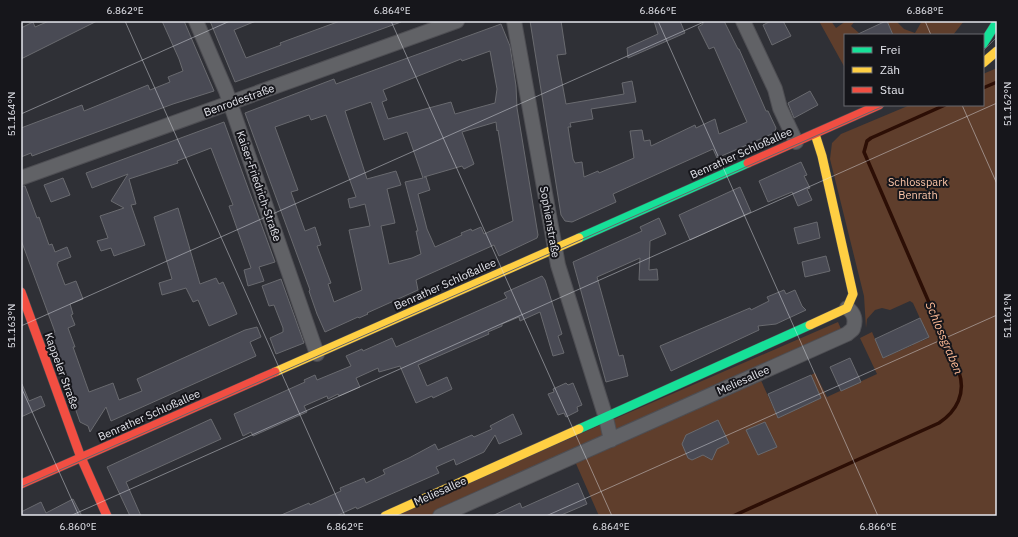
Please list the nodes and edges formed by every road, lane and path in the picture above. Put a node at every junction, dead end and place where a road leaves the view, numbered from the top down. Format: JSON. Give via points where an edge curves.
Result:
{"nodes":[{"id":1,"x":196,"y":21,"type":"edge"},
{"id":2,"x":456,"y":21,"type":"edge"},
{"id":3,"x":514,"y":21,"type":"edge"},
{"id":4,"x":743,"y":21,"type":"edge"},
{"id":5,"x":997,"y":22,"type":"edge"},
{"id":6,"x":984,"y":43,"type":"edge"},
{"id":7,"x":997,"y":51,"type":"edge"},
{"id":8,"x":984,"y":62,"type":"edge"},
{"id":9,"x":230,"y":103,"type":"junction"},
{"id":10,"x":877,"y":106,"type":"edge"},
{"id":11,"x":815,"y":134,"type":"junction"},
{"id":12,"x":796,"y":142,"type":"junction"},
{"id":13,"x":21,"y":178,"type":"edge"},
{"id":14,"x":554,"y":248,"type":"junction"},
{"id":15,"x":21,"y":292,"type":"edge"},
{"id":16,"x":847,"y":308,"type":"junction"},
{"id":17,"x":317,"y":354,"type":"junction"},
{"id":18,"x":606,"y":418,"type":"junction"},
{"id":19,"x":611,"y":440,"type":"junction"},
{"id":20,"x":81,"y":458,"type":"junction"},
{"id":21,"x":21,"y":484,"type":"edge"},
{"id":22,"x":107,"y":516,"type":"edge"},
{"id":23,"x":385,"y":516,"type":"edge"},
{"id":24,"x":440,"y":516,"type":"edge"}],
"edges":[{"from":1,"to":9,"type":"street","name":"Kaiser-Friedrich-Straße"},
{"from":2,"to":9,"type":"street","name":"Benrodestraße"},
{"from":3,"to":14,"type":"street","name":"Sophienstraße"},
{"from":4,"to":12,"type":"street","via":[[775,88],[780,108]]},
{"from":5,"to":6,"type":"main road"},
{"from":7,"to":8,"type":"main road"},
{"from":9,"to":13,"type":"street","name":"Benrodestraße"},
{"from":9,"to":17,"type":"street","name":"Kaiser-Friedrich-Straße"},
{"from":10,"to":11,"type":"main road","name":"Benrather Schloßallee"},
{"from":11,"to":12,"type":"main road","name":"Benrather Schloßallee"},
{"from":11,"to":16,"type":"main road","via":[[851,281],[853,294]]},
{"from":12,"to":14,"type":"main road","name":"Benrather Schloßallee"},
{"from":14,"to":17,"type":"main road","name":"Benrather Schloßallee"},
{"from":14,"to":18,"type":"street","name":"Sophienstraße"},
{"from":15,"to":20,"type":"main road","name":"Kappeler Straße"},
{"from":16,"to":18,"type":"main road","name":"Meliesallee"},
{"from":16,"to":19,"type":"street","name":"Meliesallee","via":[[854,316],[854,325],[846,334]]},
{"from":17,"to":20,"type":"main road","name":"Benrather Schloßallee"},
{"from":18,"to":19,"type":"street"},
{"from":18,"to":23,"type":"main road","name":"Meliesallee"},
{"from":19,"to":24,"type":"street","name":"Meliesallee"},
{"from":20,"to":21,"type":"main road","name":"Benrather Schloßallee"},
{"from":20,"to":22,"type":"main road","name":"Kappeler Straße"}]}
